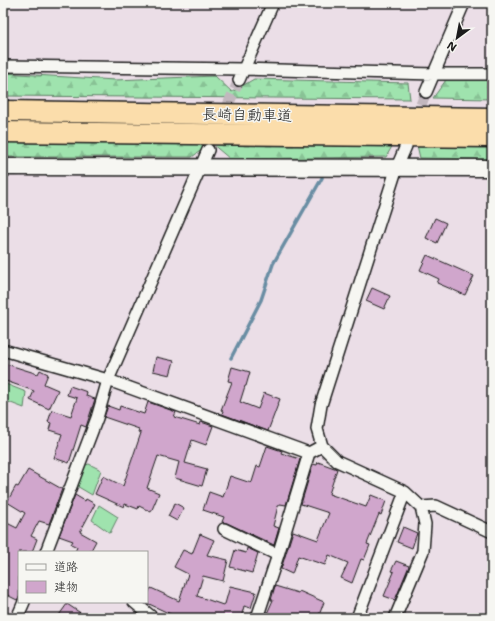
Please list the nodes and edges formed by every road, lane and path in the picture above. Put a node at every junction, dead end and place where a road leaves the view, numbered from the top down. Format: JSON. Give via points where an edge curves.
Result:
{"nodes":[{"id":1,"x":273,"y":3,"type":"edge"},
{"id":2,"x":464,"y":3,"type":"edge"},
{"id":3,"x":3,"y":66,"type":"edge"},
{"id":4,"x":244,"y":69,"type":"junction"},
{"id":5,"x":434,"y":74,"type":"junction"},
{"id":6,"x":492,"y":74,"type":"edge"},
{"id":7,"x":239,"y":80,"type":"tunnel mouth"},
{"id":8,"x":426,"y":92,"type":"tunnel mouth"},
{"id":9,"x":3,"y":110,"type":"edge"},
{"id":10,"x":492,"y":118,"type":"edge"},
{"id":11,"x":3,"y":132,"type":"edge"},
{"id":12,"x":492,"y":137,"type":"edge"},
{"id":13,"x":406,"y":146,"type":"dead end"},
{"id":14,"x":208,"y":150,"type":"tunnel mouth"},
{"id":15,"x":3,"y":167,"type":"edge"},
{"id":16,"x":397,"y":167,"type":"junction"},
{"id":17,"x":202,"y":168,"type":"junction"},
{"id":18,"x":492,"y":168,"type":"edge"},
{"id":19,"x":3,"y":350,"type":"edge"},
{"id":20,"x":108,"y":380,"type":"junction"},
{"id":21,"x":322,"y":446,"type":"junction"},
{"id":22,"x":309,"y":453,"type":"junction"},
{"id":23,"x":405,"y":492,"type":"junction"},
{"id":24,"x":421,"y":507,"type":"junction"},
{"id":25,"x":224,"y":529,"type":"dead end"},
{"id":26,"x":492,"y":532,"type":"edge"},
{"id":27,"x":47,"y":551,"type":"edge"},
{"id":28,"x":278,"y":555,"type":"junction"},
{"id":29,"x":24,"y":603,"type":"edge"},
{"id":30,"x":135,"y":603,"type":"edge"},
{"id":31,"x":17,"y":618,"type":"edge"},
{"id":32,"x":153,"y":618,"type":"edge"},
{"id":33,"x":257,"y":618,"type":"edge"},
{"id":34,"x":357,"y":618,"type":"edge"},
{"id":35,"x":395,"y":618,"type":"edge"}],
"edges":[{"from":1,"to":4,"type":"street"},
{"from":2,"to":5,"type":"street"},
{"from":3,"to":4,"type":"street"},
{"from":4,"to":5,"type":"street"},
{"from":4,"to":7,"type":"street"},
{"from":5,"to":6,"type":"street"},
{"from":5,"to":8,"type":"street"},
{"from":9,"to":10,"type":"highway","name":"長崎自動車道"},
{"from":11,"to":12,"type":"highway","name":"長崎自動車道"},
{"from":13,"to":16,"type":"street"},
{"from":14,"to":17,"type":"street"},
{"from":15,"to":17,"type":"street"},
{"from":16,"to":17,"type":"street"},
{"from":16,"to":18,"type":"street"},
{"from":16,"to":21,"type":"street","via":[[321,405],[317,429]]},
{"from":17,"to":20,"type":"street"},
{"from":19,"to":20,"type":"street"},
{"from":20,"to":22,"type":"street"},
{"from":20,"to":27,"type":"street","via":[[97,418]]},
{"from":21,"to":22,"type":"street"},
{"from":21,"to":23,"type":"street","via":[[337,460]]},
{"from":22,"to":28,"type":"street"},
{"from":23,"to":24,"type":"street"},
{"from":23,"to":34,"type":"street"},
{"from":24,"to":26,"type":"street","via":[[436,506]]},
{"from":24,"to":35,"type":"street","via":[[425,524],[423,552]]},
{"from":25,"to":28,"type":"street"},
{"from":28,"to":33,"type":"street"},
{"from":29,"to":31,"type":"street"},
{"from":30,"to":32,"type":"street"}]}
